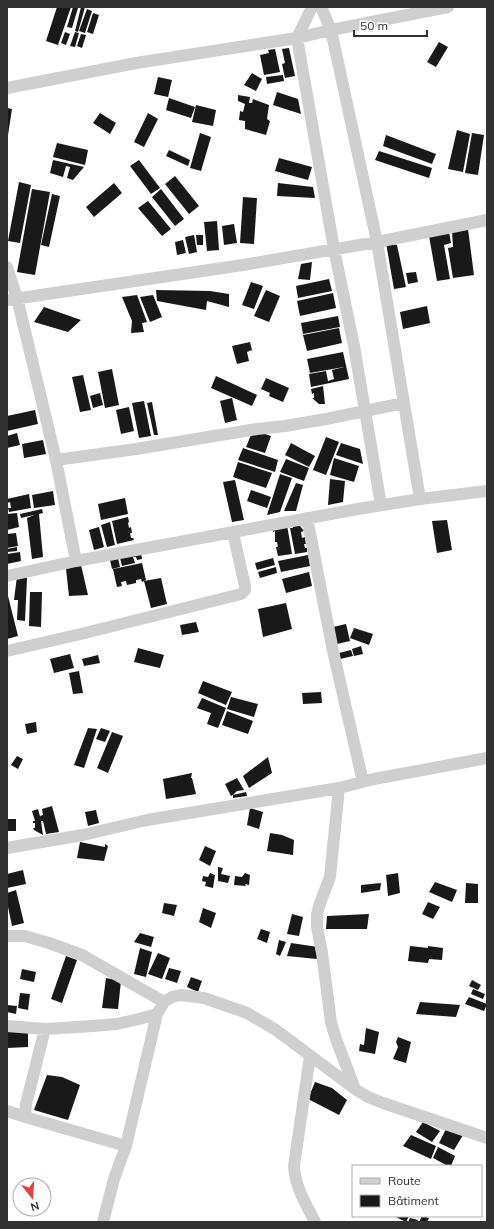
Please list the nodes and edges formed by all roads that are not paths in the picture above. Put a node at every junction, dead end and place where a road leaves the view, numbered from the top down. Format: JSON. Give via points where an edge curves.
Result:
{"nodes":[{"id":1,"x":312,"y":7,"type":"edge"},
{"id":2,"x":321,"y":7,"type":"edge"},
{"id":3,"x":448,"y":7,"type":"edge"},
{"id":4,"x":331,"y":30,"type":"junction"},
{"id":5,"x":296,"y":38,"type":"junction"},
{"id":6,"x":7,"y":88,"type":"edge"},
{"id":7,"x":487,"y":220,"type":"edge"},
{"id":8,"x":377,"y":242,"type":"junction"},
{"id":9,"x":334,"y":249,"type":"junction"},
{"id":10,"x":7,"y":267,"type":"edge"},
{"id":11,"x":12,"y":299,"type":"edge"},
{"id":12,"x":404,"y":402,"type":"junction"},
{"id":13,"x":365,"y":410,"type":"junction"},
{"id":14,"x":56,"y":460,"type":"junction"},
{"id":15,"x":487,"y":491,"type":"edge"},
{"id":16,"x":420,"y":500,"type":"junction"},
{"id":17,"x":382,"y":505,"type":"junction"},
{"id":18,"x":307,"y":518,"type":"junction"},
{"id":19,"x":233,"y":533,"type":"junction"},
{"id":20,"x":76,"y":561,"type":"junction"},
{"id":21,"x":7,"y":576,"type":"edge"},
{"id":22,"x":7,"y":651,"type":"edge"},
{"id":23,"x":487,"y":758,"type":"edge"},
{"id":24,"x":363,"y":782,"type":"junction"},
{"id":25,"x":339,"y":788,"type":"junction"},
{"id":26,"x":7,"y":848,"type":"edge"},
{"id":27,"x":8,"y":935,"type":"edge"},
{"id":28,"x":164,"y":1002,"type":"junction"},
{"id":29,"x":157,"y":1014,"type":"junction"},
{"id":30,"x":7,"y":1026,"type":"edge"},
{"id":31,"x":45,"y":1030,"type":"junction"},
{"id":32,"x":310,"y":1056,"type":"junction"},
{"id":33,"x":355,"y":1089,"type":"junction"},
{"id":34,"x":7,"y":1111,"type":"edge"},
{"id":35,"x":25,"y":1117,"type":"junction"},
{"id":36,"x":487,"y":1138,"type":"edge"},
{"id":37,"x":126,"y":1146,"type":"junction"},
{"id":38,"x":102,"y":1222,"type":"edge"},
{"id":39,"x":315,"y":1222,"type":"edge"}],
"edges":[{"from":1,"to":5,"type":"street"},
{"from":2,"to":4,"type":"street"},
{"from":3,"to":4,"type":"street"},
{"from":4,"to":5,"type":"street"},
{"from":4,"to":8,"type":"street"},
{"from":5,"to":6,"type":"street","via":[[136,63]]},
{"from":5,"to":9,"type":"street"},
{"from":7,"to":8,"type":"street"},
{"from":8,"to":9,"type":"street"},
{"from":8,"to":12,"type":"street"},
{"from":9,"to":11,"type":"street"},
{"from":9,"to":13,"type":"street"},
{"from":10,"to":11,"type":"street"},
{"from":11,"to":14,"type":"street"},
{"from":12,"to":13,"type":"street"},
{"from":12,"to":16,"type":"street"},
{"from":13,"to":14,"type":"street","via":[[320,420]]},
{"from":13,"to":17,"type":"street"},
{"from":14,"to":20,"type":"street"},
{"from":15,"to":16,"type":"street"},
{"from":16,"to":17,"type":"street"},
{"from":17,"to":18,"type":"street"},
{"from":18,"to":19,"type":"street"},
{"from":18,"to":24,"type":"street","via":[[333,651]]},
{"from":19,"to":20,"type":"street"},
{"from":19,"to":22,"type":"street","via":[[245,586],[241,594]]},
{"from":20,"to":21,"type":"street"},
{"from":23,"to":24,"type":"street"},
{"from":24,"to":25,"type":"street"},
{"from":25,"to":26,"type":"street","via":[[147,820],[83,835]]},
{"from":25,"to":33,"type":"street","via":[[330,877],[319,906],[317,927],[331,1022]]},
{"from":27,"to":28,"type":"street","via":[[25,936],[82,955]]},
{"from":28,"to":29,"type":"street"},
{"from":28,"to":32,"type":"street","via":[[182,995],[204,998],[247,1013],[276,1030]]},
{"from":29,"to":31,"type":"street","via":[[117,1024]]},
{"from":29,"to":37,"type":"street"},
{"from":30,"to":31,"type":"street"},
{"from":31,"to":35,"type":"street"},
{"from":32,"to":33,"type":"street"},
{"from":32,"to":39,"type":"street","via":[[294,1176]]},
{"from":33,"to":36,"type":"street","via":[[383,1104]]},
{"from":34,"to":35,"type":"street"},
{"from":35,"to":37,"type":"street"},
{"from":37,"to":38,"type":"street"}]}
